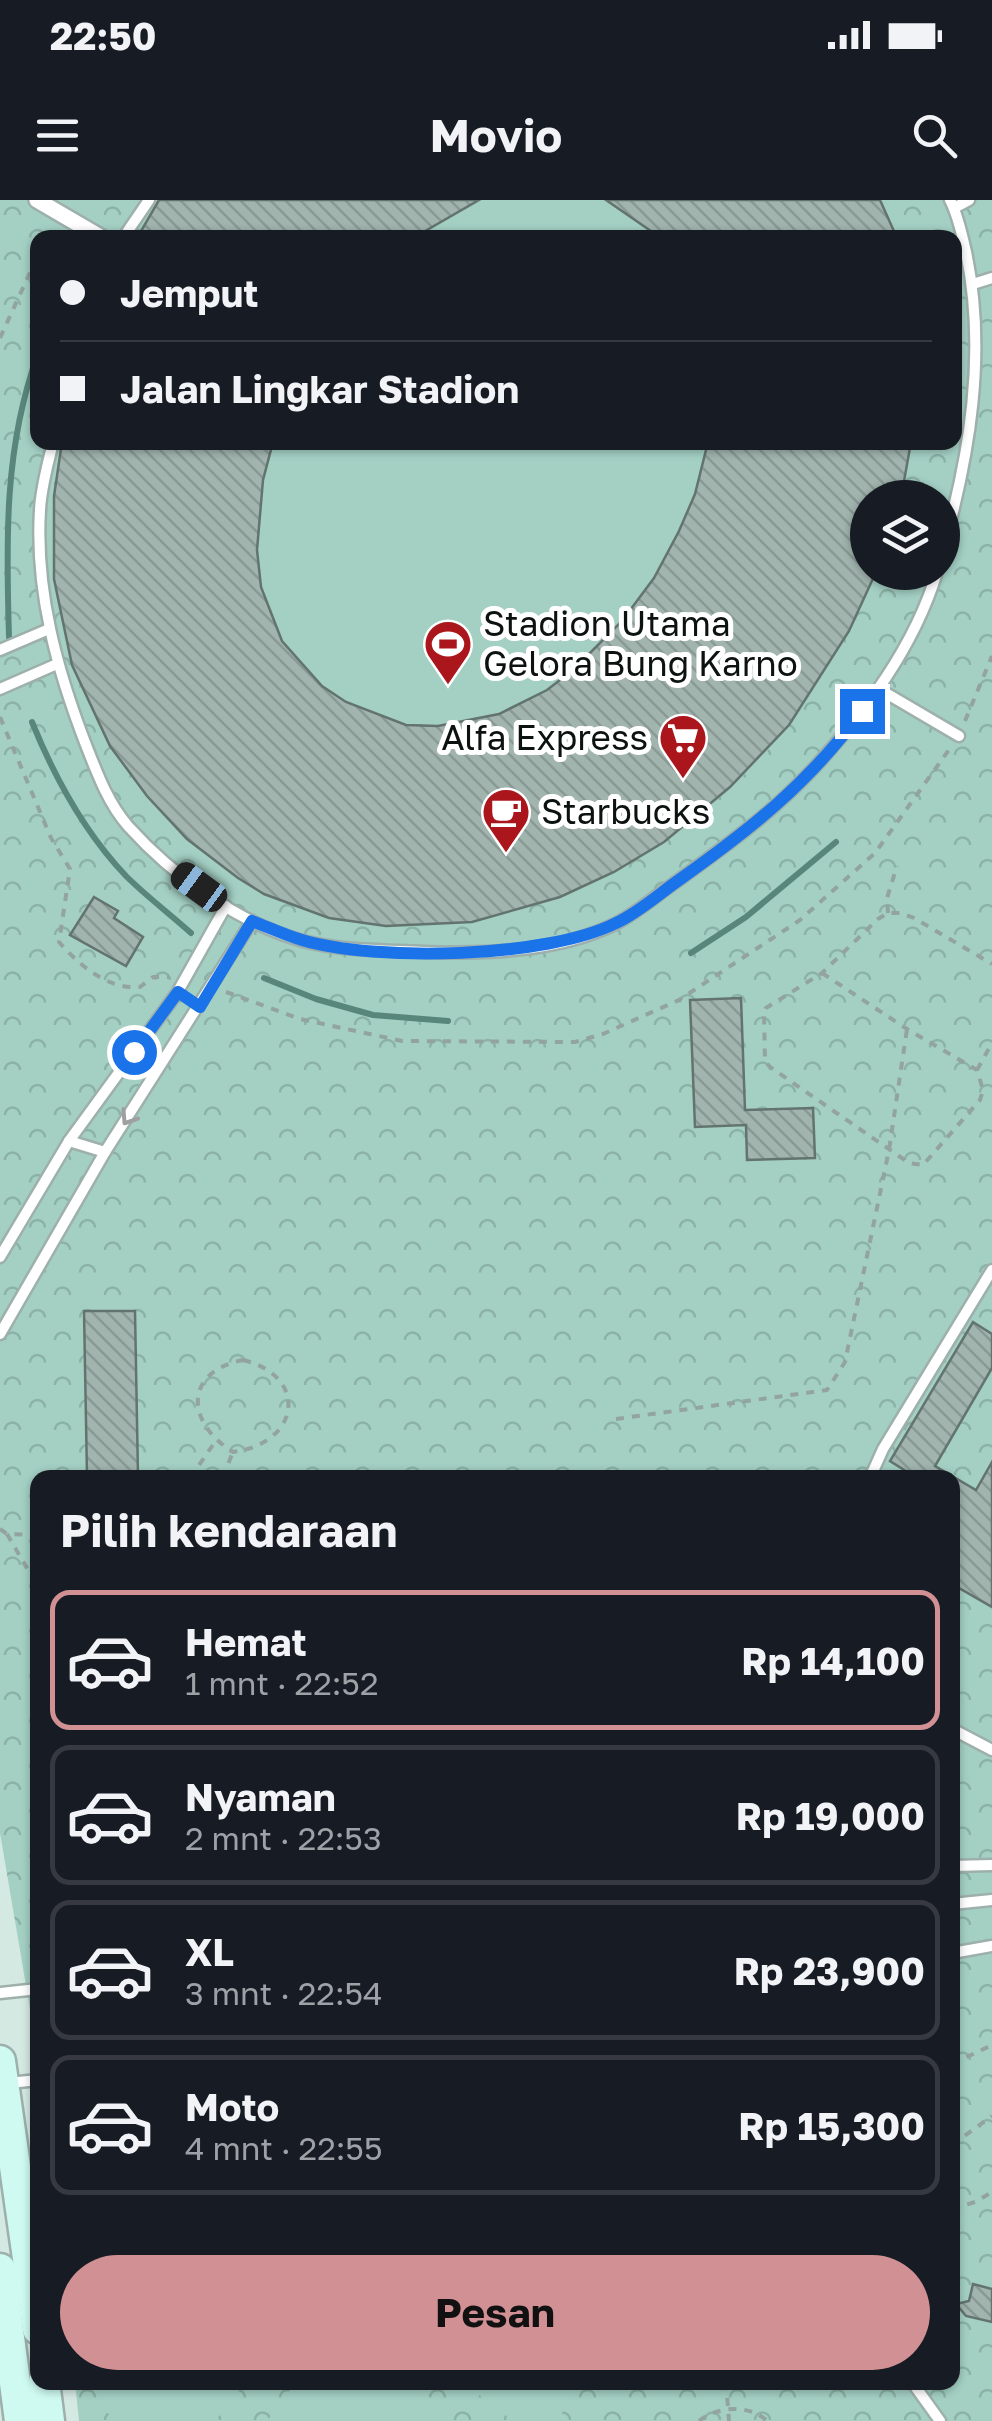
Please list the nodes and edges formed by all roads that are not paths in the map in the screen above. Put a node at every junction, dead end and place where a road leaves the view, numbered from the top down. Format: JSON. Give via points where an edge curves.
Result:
{"nodes":[{"id":1,"x":37,"y":200,"type":"edge"},
{"id":2,"x":149,"y":200,"type":"edge"},
{"id":3,"x":969,"y":200,"type":"edge"},
{"id":4,"x":952,"y":204,"type":"edge"},
{"id":5,"x":88,"y":230,"type":"edge"},
{"id":6,"x":129,"y":230,"type":"edge"},
{"id":7,"x":959,"y":230,"type":"edge"},
{"id":8,"x":962,"y":242,"type":"edge"},
{"id":9,"x":992,"y":278,"type":"edge"},
{"id":10,"x":973,"y":284,"type":"junction"},
{"id":11,"x":51,"y":450,"type":"edge"},
{"id":12,"x":960,"y":483,"type":"edge"},
{"id":13,"x":930,"y":590,"type":"edge"},
{"id":14,"x":49,"y":628,"type":"junction"},
{"id":15,"x":0,"y":650,"type":"edge"},
{"id":16,"x":57,"y":664,"type":"junction"},
{"id":17,"x":0,"y":689,"type":"edge"},
{"id":18,"x":879,"y":689,"type":"junction"},
{"id":19,"x":959,"y":736,"type":"road end"},
{"id":20,"x":226,"y":906,"type":"junction"},
{"id":21,"x":252,"y":921,"type":"junction"},
{"id":22,"x":181,"y":987,"type":"junction"},
{"id":23,"x":200,"y":1007,"type":"junction"},
{"id":24,"x":70,"y":1141,"type":"junction"},
{"id":25,"x":105,"y":1152,"type":"junction"},
{"id":26,"x":0,"y":1257,"type":"edge"},
{"id":27,"x":992,"y":1270,"type":"edge"},
{"id":28,"x":0,"y":1334,"type":"edge"},
{"id":29,"x":874,"y":1470,"type":"edge"},
{"id":30,"x":960,"y":1732,"type":"edge"},
{"id":31,"x":992,"y":1750,"type":"edge"},
{"id":32,"x":992,"y":1865,"type":"edge"},
{"id":33,"x":960,"y":1866,"type":"edge"},
{"id":34,"x":992,"y":1900,"type":"edge"},
{"id":35,"x":960,"y":1903,"type":"edge"},
{"id":36,"x":992,"y":1946,"type":"edge"},
{"id":37,"x":960,"y":1952,"type":"edge"},
{"id":38,"x":30,"y":1990,"type":"edge"},
{"id":39,"x":0,"y":1993,"type":"edge"},
{"id":40,"x":2,"y":2072,"type":"edge"},
{"id":41,"x":30,"y":2078,"type":"edge"},
{"id":42,"x":8,"y":2270,"type":"edge"},
{"id":43,"x":30,"y":2314,"type":"edge"},
{"id":44,"x":45,"y":2390,"type":"edge"},
{"id":45,"x":918,"y":2390,"type":"edge"},
{"id":46,"x":20,"y":2421,"type":"edge"},
{"id":47,"x":49,"y":2421,"type":"edge"},
{"id":48,"x":940,"y":2421,"type":"edge"}],
"edges":[{"from":1,"to":5,"type":"street"},
{"from":2,"to":6,"type":"lane"},
{"from":3,"to":4,"type":"lane"},
{"from":4,"to":7,"type":"lane"},
{"from":8,"to":10,"type":"lane"},
{"from":9,"to":10,"type":"lane"},
{"from":10,"to":12,"type":"lane","via":[[974,387]]},
{"from":11,"to":14,"type":"lane","via":[[40,509]]},
{"from":13,"to":18,"type":"lane"},
{"from":14,"to":15,"type":"lane"},
{"from":14,"to":16,"type":"lane"},
{"from":16,"to":17,"type":"lane"},
{"from":16,"to":20,"type":"lane","via":[[101,782],[126,824]]},
{"from":18,"to":19,"type":"lane"},
{"from":18,"to":21,"type":"lane","via":[[784,799],[618,923],[562,943],[461,953],[349,949]]},
{"from":20,"to":21,"type":"lane"},
{"from":20,"to":22,"type":"lane"},
{"from":21,"to":23,"type":"lane"},
{"from":22,"to":23,"type":"lane"},
{"from":22,"to":24,"type":"lane"},
{"from":23,"to":25,"type":"lane","one_way":true},
{"from":24,"to":25,"type":"lane"},
{"from":24,"to":26,"type":"lane"},
{"from":25,"to":28,"type":"lane"},
{"from":27,"to":29,"type":"lane"},
{"from":30,"to":31,"type":"lane"},
{"from":32,"to":33,"type":"lane"},
{"from":34,"to":35,"type":"lane"},
{"from":36,"to":37,"type":"lane"},
{"from":38,"to":39,"type":"lane"},
{"from":40,"to":41,"type":"lane"},
{"from":40,"to":42,"type":"main road"},
{"from":42,"to":43,"type":"main road"},
{"from":42,"to":46,"type":"main road"},
{"from":44,"to":47,"type":"main road"},
{"from":45,"to":48,"type":"lane"}]}
